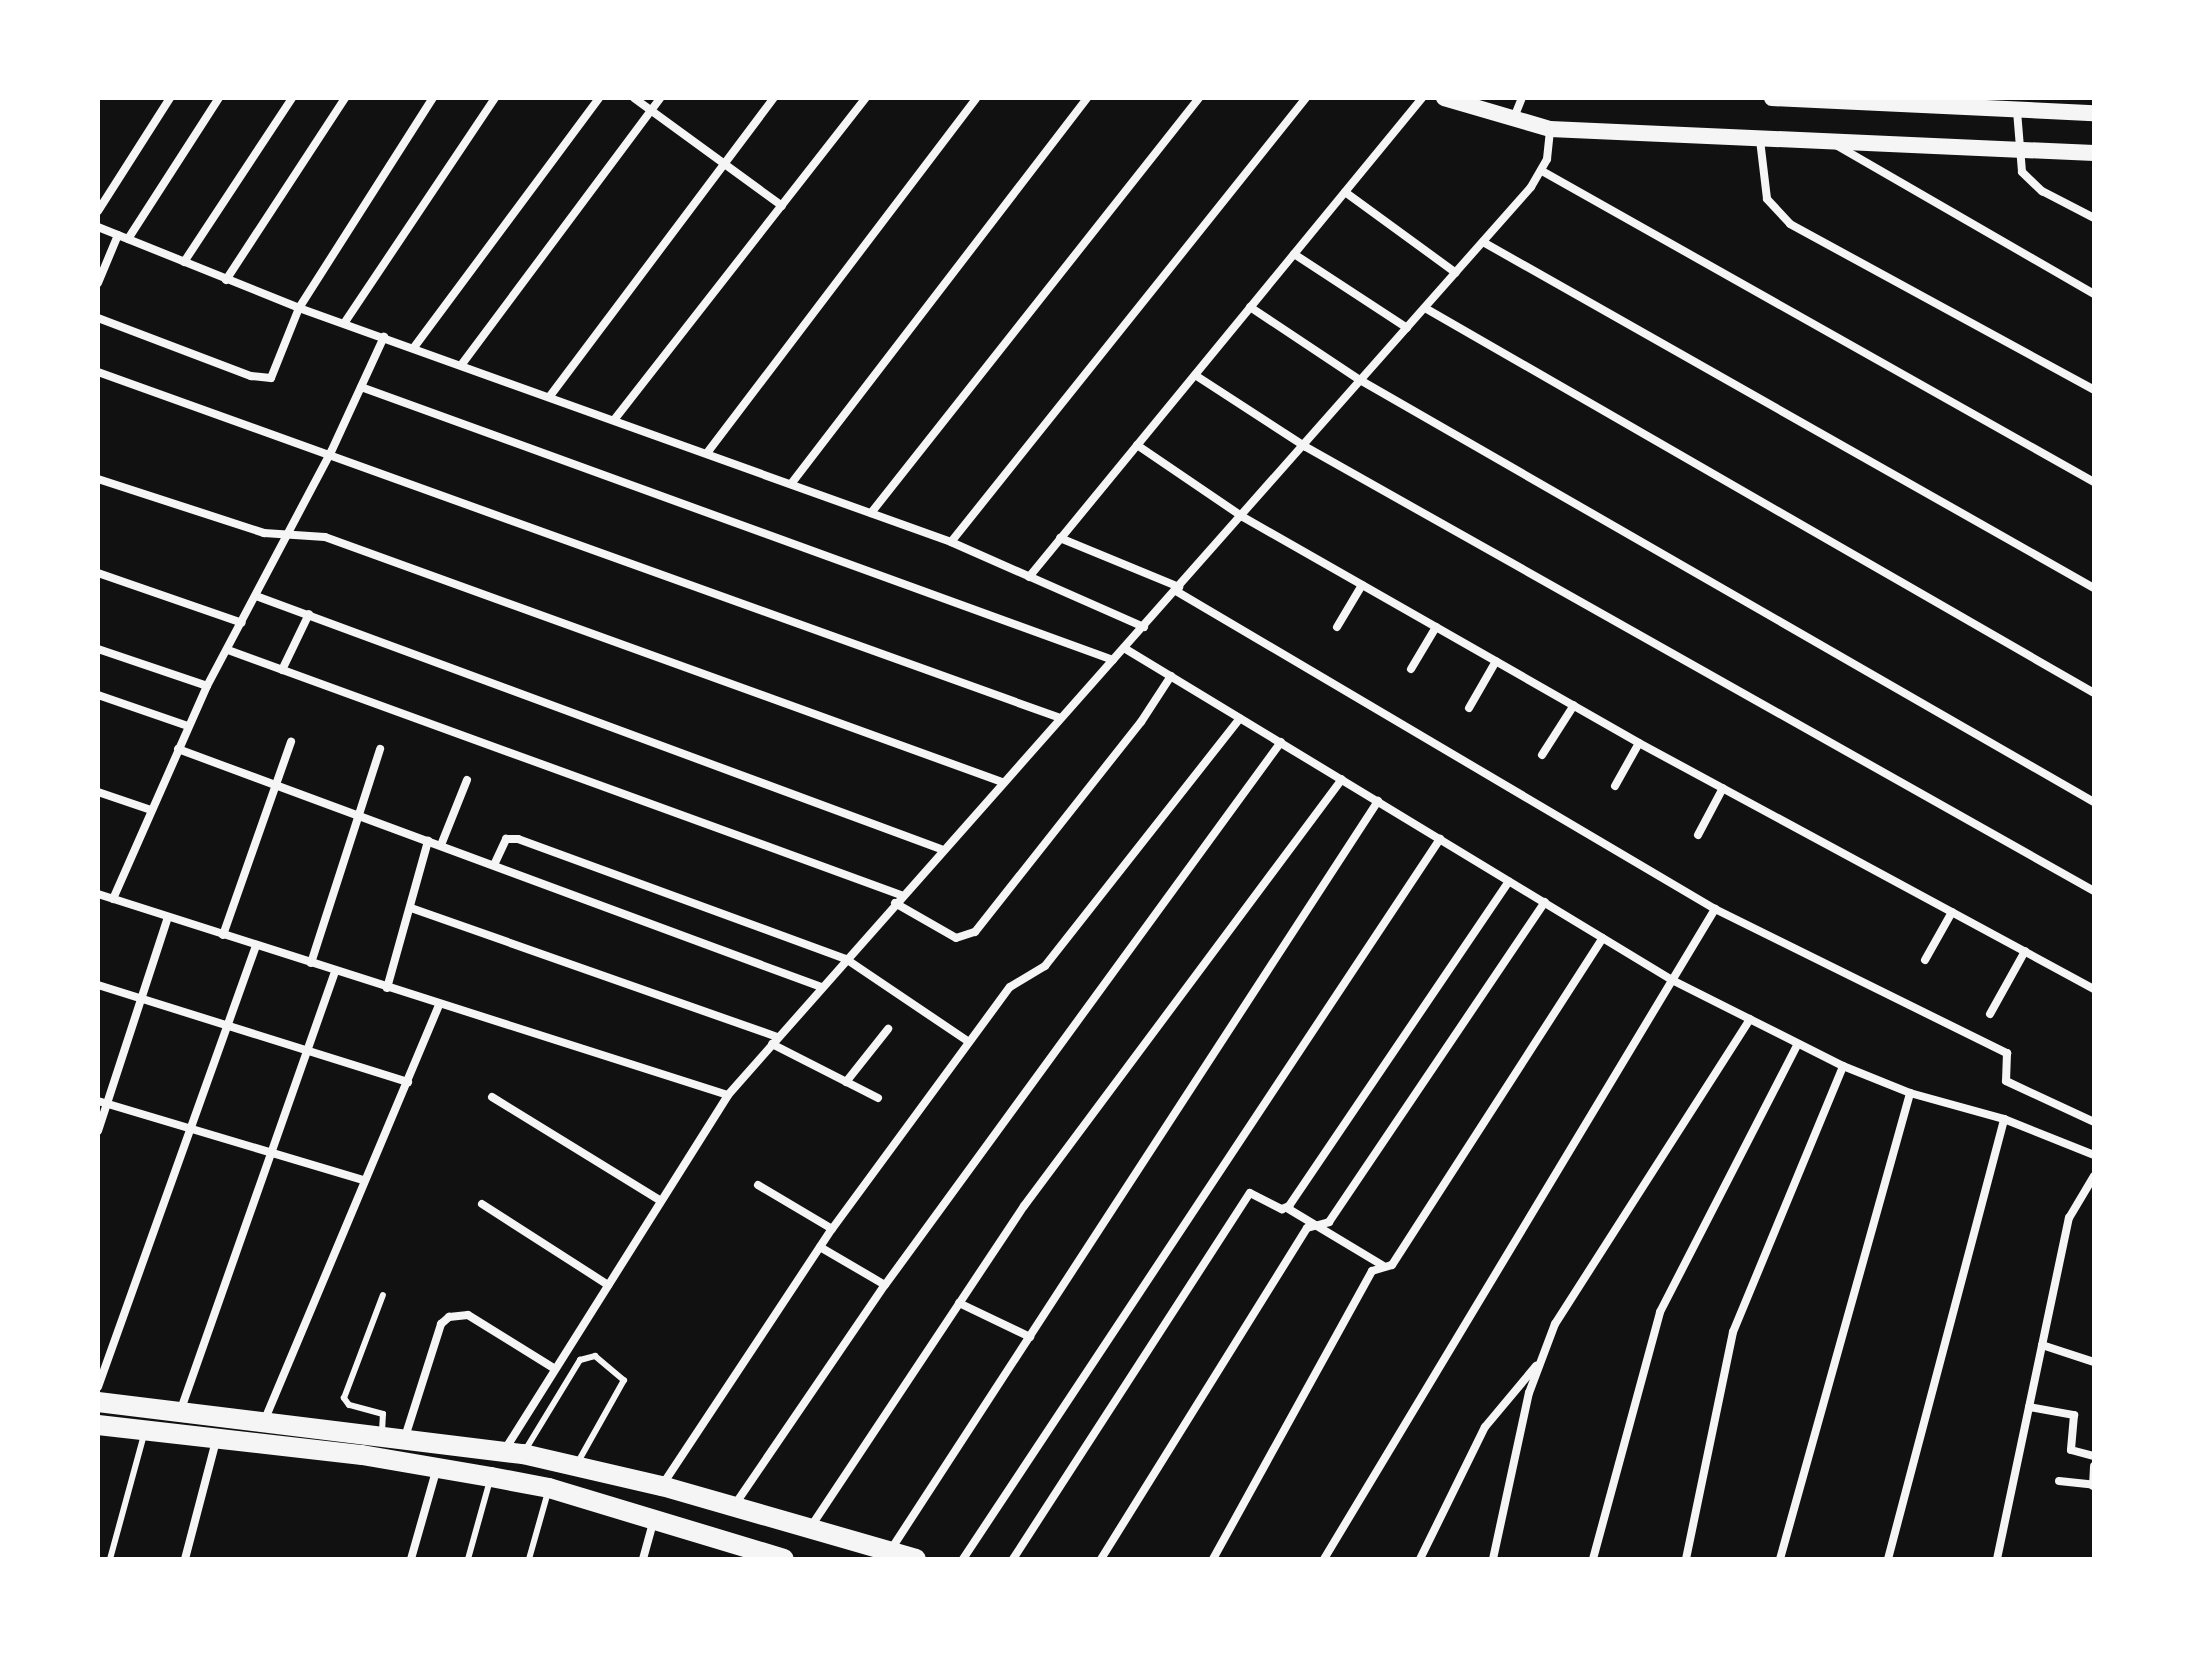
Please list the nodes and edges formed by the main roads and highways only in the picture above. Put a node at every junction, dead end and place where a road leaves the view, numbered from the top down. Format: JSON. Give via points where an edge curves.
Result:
{"nodes":[{"id":1,"x":1444,"y":98,"type":"edge"},
{"id":2,"x":1772,"y":98,"type":"edge"},
{"id":3,"x":2094,"y":113,"type":"edge"},
{"id":4,"x":2094,"y":153,"type":"edge"},
{"id":5,"x":98,"y":1402,"type":"edge"},
{"id":6,"x":98,"y":1425,"type":"edge"},
{"id":7,"x":784,"y":1559,"type":"edge"},
{"id":8,"x":916,"y":1559,"type":"edge"}],
"edges":[{"from":1,"to":4,"type":"main road","via":[[1550,129]]},
{"from":2,"to":3,"type":"main road"},
{"from":5,"to":8,"type":"main road","via":[[265,1419],[576,1465]]},
{"from":6,"to":7,"type":"main road","via":[[437,1467],[549,1488]]}]}
